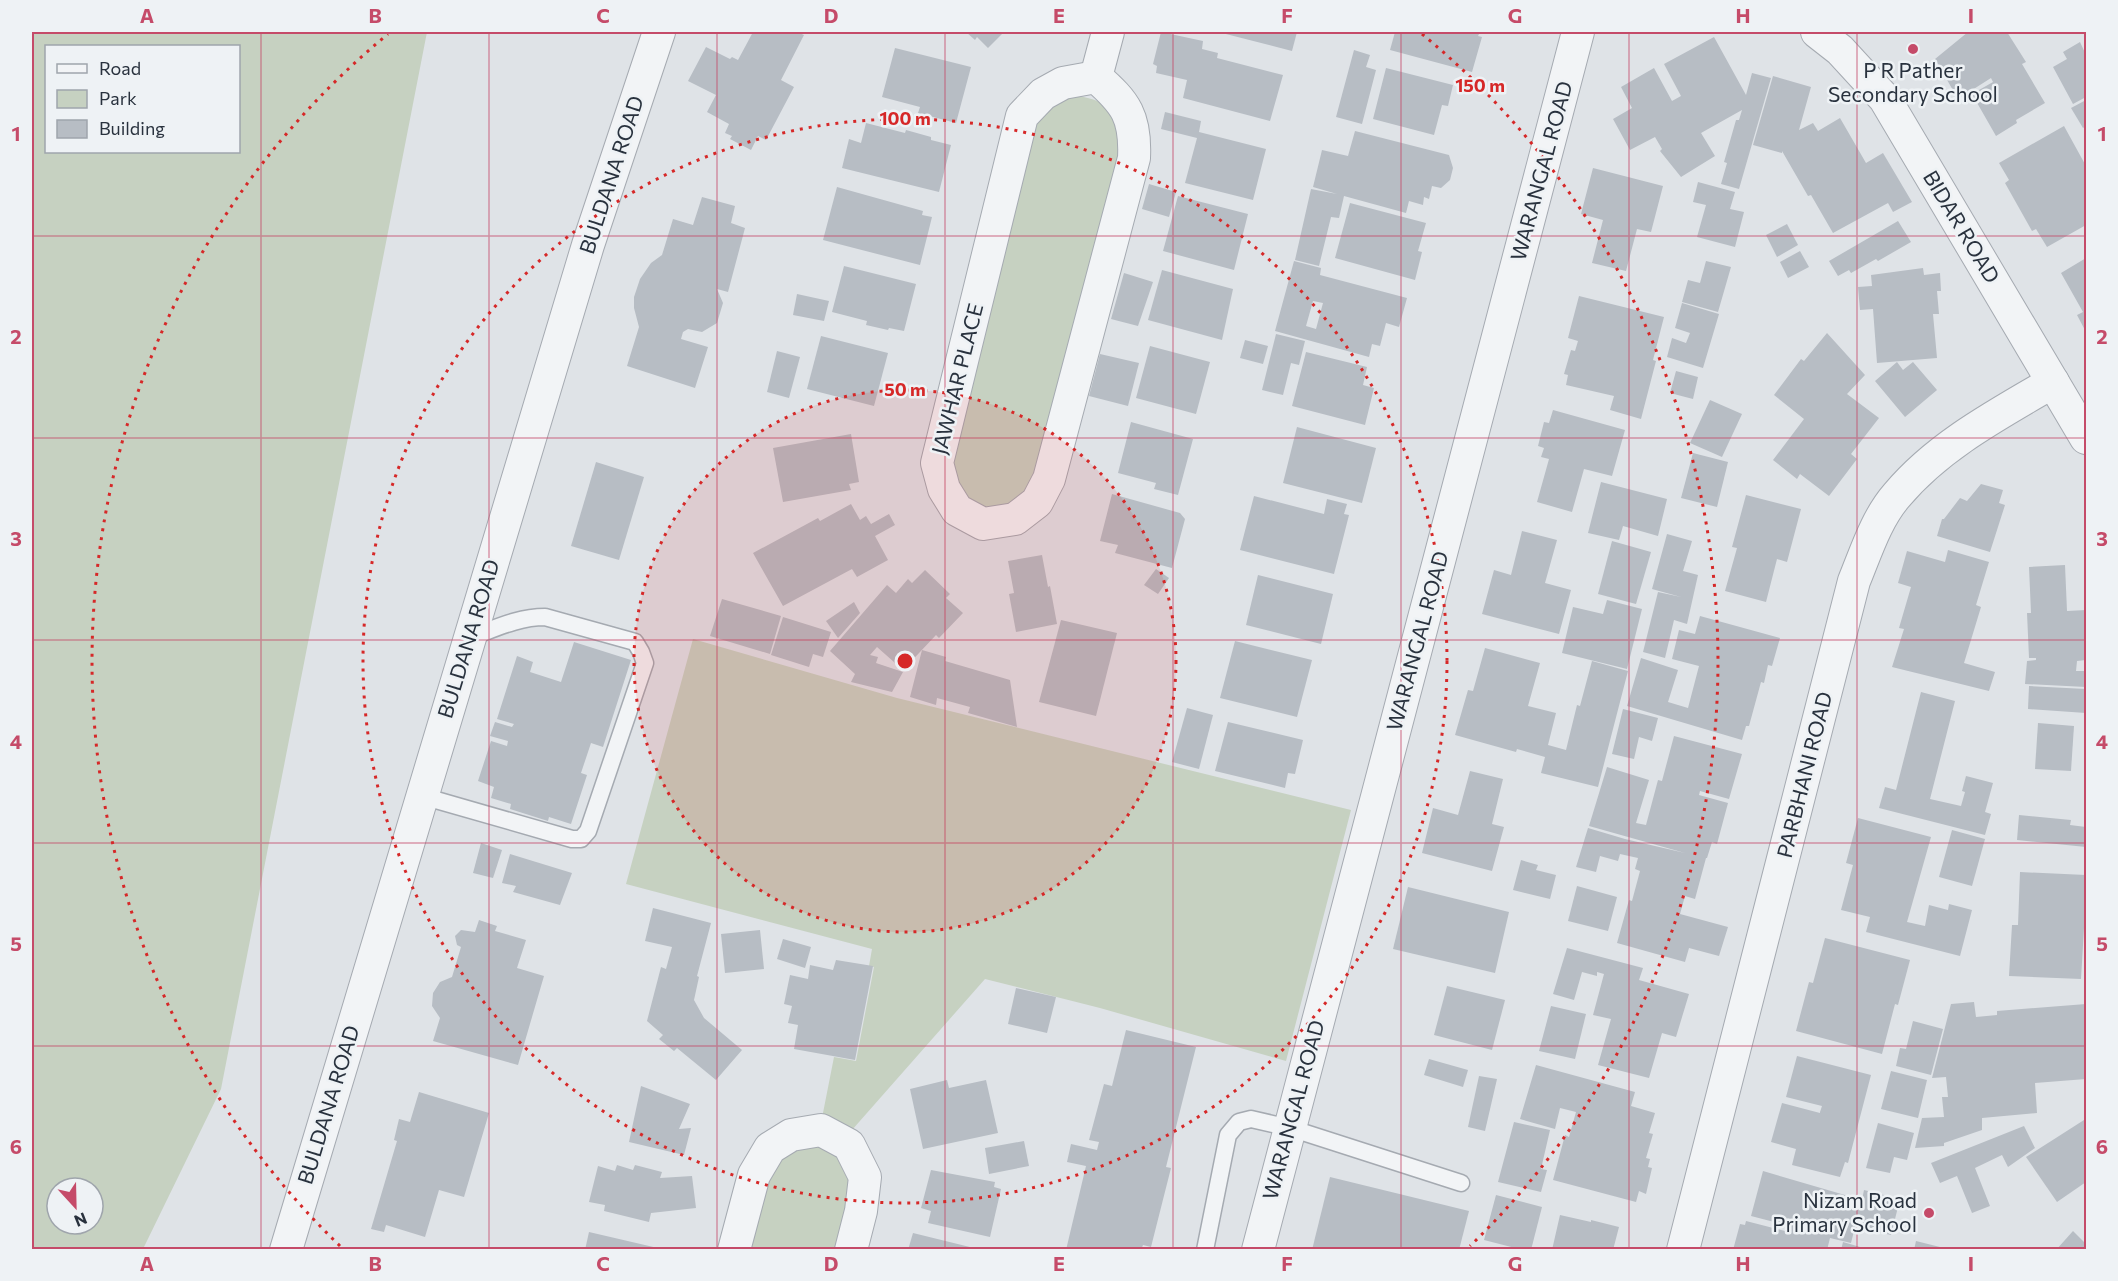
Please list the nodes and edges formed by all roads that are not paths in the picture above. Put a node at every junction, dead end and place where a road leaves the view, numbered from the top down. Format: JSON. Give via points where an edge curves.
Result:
{"nodes":[{"id":1,"x":659,"y":32,"type":"edge"},
{"id":2,"x":1108,"y":32,"type":"edge"},
{"id":3,"x":1578,"y":32,"type":"edge"},
{"id":4,"x":1817,"y":32,"type":"edge"},
{"id":5,"x":1096,"y":77,"type":"junction"},
{"id":6,"x":2053,"y":382,"type":"junction"},
{"id":7,"x":2086,"y":438,"type":"edge"},
{"id":8,"x":469,"y":638,"type":"junction"},
{"id":9,"x":422,"y":796,"type":"junction"},
{"id":10,"x":1290,"y":1128,"type":"junction"},
{"id":11,"x":1461,"y":1183,"type":"dead end"},
{"id":12,"x":286,"y":1250,"type":"edge"},
{"id":13,"x":734,"y":1250,"type":"edge"},
{"id":14,"x":851,"y":1250,"type":"edge"},
{"id":15,"x":1205,"y":1250,"type":"edge"},
{"id":16,"x":1258,"y":1250,"type":"edge"},
{"id":17,"x":1683,"y":1250,"type":"edge"}],
"edges":[{"from":1,"to":8,"type":"street","name":"BULDANA ROAD","via":[[588,245]]},
{"from":2,"to":5,"type":"street"},
{"from":3,"to":10,"type":"street","name":"WARANGAL ROAD"},
{"from":4,"to":6,"type":"street","name":"BIDAR ROAD","via":[[1840,50],[1885,99]]},
{"from":5,"to":5,"type":"street","name":"JAWHAR PLACE","via":[[1115,93],[1129,114],[1135,135],[1134,158],[1050,479],[1037,502],[1015,519],[983,524],[957,510],[944,489],[937,463],[1022,116],[1043,94],[1063,83]]},
{"from":6,"to":7,"type":"street","name":"BIDAR ROAD"},
{"from":6,"to":17,"type":"street","name":"PARBHANI ROAD","via":[[1975,428],[1931,462],[1896,495],[1872,535],[1854,581]]},
{"from":8,"to":9,"type":"street","name":"BULDANA ROAD"},
{"from":8,"to":9,"type":"lane","via":[[529,617],[545,617],[634,642],[645,663],[588,831],[581,839]]},
{"from":9,"to":12,"type":"street","name":"BULDANA ROAD"},
{"from":10,"to":11,"type":"lane"},
{"from":10,"to":15,"type":"lane","via":[[1251,1119],[1239,1122],[1228,1135]]},
{"from":10,"to":16,"type":"street","name":"WARANGAL ROAD"},
{"from":13,"to":14,"type":"street","via":[[754,1175],[770,1148],[791,1135],[821,1130],[849,1145],[865,1177]]}]}
